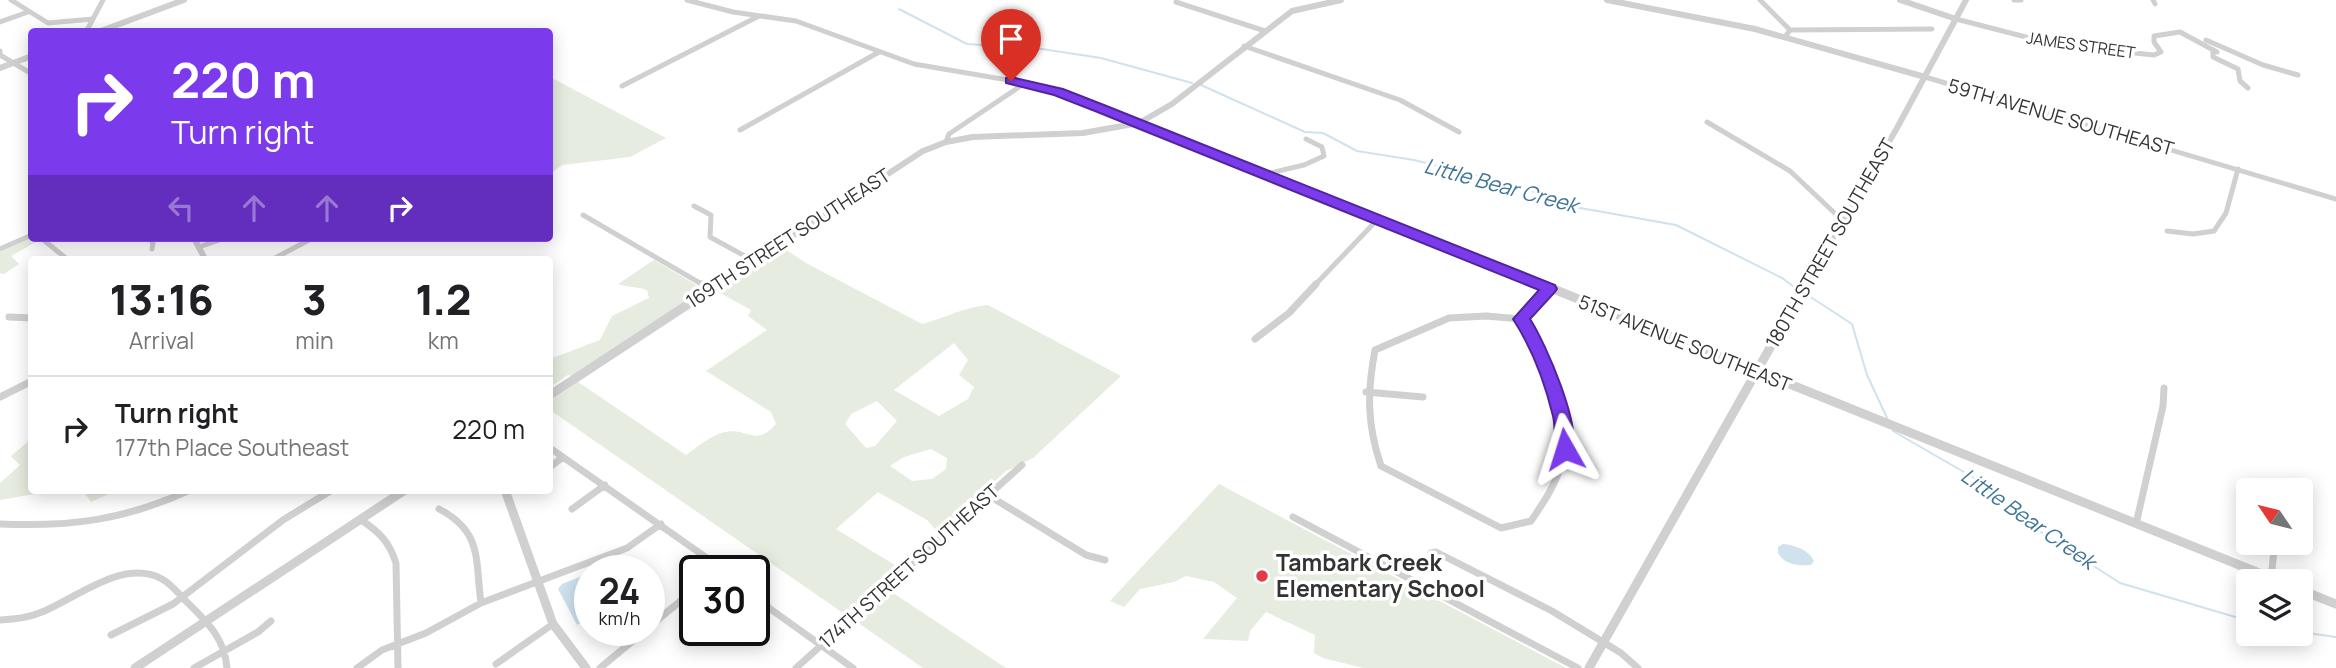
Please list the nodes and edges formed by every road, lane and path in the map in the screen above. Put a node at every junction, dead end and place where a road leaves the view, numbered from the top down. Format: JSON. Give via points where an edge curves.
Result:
{"nodes":[{"id":1,"x":11,"y":0,"type":"edge"},
{"id":2,"x":103,"y":0,"type":"edge"},
{"id":3,"x":184,"y":0,"type":"edge"},
{"id":4,"x":687,"y":0,"type":"edge"},
{"id":5,"x":1341,"y":0,"type":"edge"},
{"id":6,"x":1607,"y":0,"type":"edge"},
{"id":7,"x":1760,"y":0,"type":"edge"},
{"id":8,"x":1900,"y":0,"type":"edge"},
{"id":9,"x":1966,"y":0,"type":"edge"},
{"id":10,"x":2014,"y":0,"type":"edge"},
{"id":11,"x":2021,"y":0,"type":"edge"},
{"id":12,"x":1617,"y":1,"type":"edge"},
{"id":13,"x":1176,"y":2,"type":"dead end"},
{"id":14,"x":28,"y":12,"type":"junction"},
{"id":15,"x":761,"y":15,"type":"junction"},
{"id":16,"x":93,"y":19,"type":"junction"},
{"id":17,"x":1956,"y":19,"type":"junction"},
{"id":18,"x":0,"y":22,"type":"edge"},
{"id":19,"x":88,"y":28,"type":"edge"},
{"id":20,"x":109,"y":28,"type":"edge"},
{"id":21,"x":1933,"y":29,"type":"dead end"},
{"id":22,"x":1790,"y":30,"type":"junction"},
{"id":23,"x":1265,"y":31,"type":"junction"},
{"id":24,"x":1785,"y":37,"type":"junction"},
{"id":25,"x":2197,"y":37,"type":"junction"},
{"id":26,"x":1244,"y":46,"type":"junction"},
{"id":27,"x":0,"y":51,"type":"edge"},
{"id":28,"x":879,"y":52,"type":"junction"},
{"id":29,"x":28,"y":58,"type":"edge"},
{"id":30,"x":12,"y":64,"type":"junction"},
{"id":31,"x":0,"y":68,"type":"edge"},
{"id":32,"x":28,"y":72,"type":"edge"},
{"id":33,"x":2298,"y":75,"type":"dead end"},
{"id":34,"x":1925,"y":77,"type":"junction"},
{"id":35,"x":1025,"y":83,"type":"junction"},
{"id":36,"x":622,"y":86,"type":"dead end"},
{"id":37,"x":2248,"y":88,"type":"dead end"},
{"id":38,"x":1707,"y":122,"type":"dead end"},
{"id":39,"x":1139,"y":123,"type":"junction"},
{"id":40,"x":740,"y":130,"type":"dead end"},
{"id":41,"x":1459,"y":132,"type":"dead end"},
{"id":42,"x":1306,"y":139,"type":"dead end"},
{"id":43,"x":946,"y":142,"type":"junction"},
{"id":44,"x":2238,"y":169,"type":"junction"},
{"id":45,"x":1266,"y":174,"type":"junction"},
{"id":46,"x":2336,"y":198,"type":"edge"},
{"id":47,"x":694,"y":206,"type":"dead end"},
{"id":48,"x":583,"y":215,"type":"dead end"},
{"id":49,"x":1378,"y":219,"type":"junction"},
{"id":50,"x":1842,"y":220,"type":"junction"},
{"id":51,"x":2167,"y":231,"type":"dead end"},
{"id":52,"x":28,"y":237,"type":"edge"},
{"id":53,"x":46,"y":242,"type":"edge"},
{"id":54,"x":152,"y":242,"type":"edge"},
{"id":55,"x":196,"y":242,"type":"edge"},
{"id":56,"x":213,"y":242,"type":"edge"},
{"id":57,"x":305,"y":242,"type":"edge"},
{"id":58,"x":199,"y":247,"type":"junction"},
{"id":59,"x":0,"y":249,"type":"edge"},
{"id":60,"x":152,"y":249,"type":"dead end"},
{"id":61,"x":63,"y":256,"type":"edge"},
{"id":62,"x":204,"y":256,"type":"edge"},
{"id":63,"x":279,"y":256,"type":"edge"},
{"id":64,"x":754,"y":261,"type":"junction"},
{"id":65,"x":710,"y":289,"type":"junction"},
{"id":66,"x":1550,"y":289,"type":"junction"},
{"id":67,"x":9,"y":317,"type":"dead end"},
{"id":68,"x":28,"y":318,"type":"edge"},
{"id":69,"x":1521,"y":319,"type":"junction"},
{"id":70,"x":1255,"y":339,"type":"dead end"},
{"id":71,"x":1756,"y":371,"type":"junction"},
{"id":72,"x":28,"y":383,"type":"edge"},
{"id":73,"x":2164,"y":388,"type":"dead end"},
{"id":74,"x":1366,"y":392,"type":"junction"},
{"id":75,"x":553,"y":393,"type":"edge"},
{"id":76,"x":0,"y":397,"type":"edge"},
{"id":77,"x":1423,"y":397,"type":"dead end"},
{"id":78,"x":553,"y":449,"type":"edge"},
{"id":79,"x":563,"y":457,"type":"junction"},
{"id":80,"x":553,"y":465,"type":"edge"},
{"id":81,"x":1022,"y":465,"type":"dead end"},
{"id":82,"x":605,"y":485,"type":"junction"},
{"id":83,"x":181,"y":494,"type":"edge"},
{"id":84,"x":326,"y":494,"type":"edge"},
{"id":85,"x":399,"y":494,"type":"edge"},
{"id":86,"x":508,"y":494,"type":"edge"},
{"id":87,"x":988,"y":495,"type":"junction"},
{"id":88,"x":439,"y":509,"type":"dead end"},
{"id":89,"x":572,"y":509,"type":"dead end"},
{"id":90,"x":1293,"y":517,"type":"dead end"},
{"id":91,"x":360,"y":519,"type":"junction"},
{"id":92,"x":661,"y":524,"type":"junction"},
{"id":93,"x":2136,"y":524,"type":"junction"},
{"id":94,"x":1,"y":526,"type":"edge"},
{"id":95,"x":1431,"y":553,"type":"dead end"},
{"id":96,"x":701,"y":555,"type":"edge"},
{"id":97,"x":1105,"y":560,"type":"dead end"},
{"id":98,"x":2248,"y":569,"type":"edge"},
{"id":99,"x":537,"y":582,"type":"junction"},
{"id":100,"x":2313,"y":595,"type":"edge"},
{"id":101,"x":180,"y":597,"type":"junction"},
{"id":102,"x":481,"y":603,"type":"junction"},
{"id":103,"x":679,"y":603,"type":"edge"},
{"id":104,"x":2336,"y":604,"type":"edge"},
{"id":105,"x":770,"y":609,"type":"edge"},
{"id":106,"x":665,"y":615,"type":"edge"},
{"id":107,"x":0,"y":620,"type":"edge"},
{"id":108,"x":207,"y":621,"type":"junction"},
{"id":109,"x":271,"y":621,"type":"dead end"},
{"id":110,"x":553,"y":624,"type":"junction"},
{"id":111,"x":111,"y":635,"type":"dead end"},
{"id":112,"x":1604,"y":643,"type":"junction"},
{"id":113,"x":395,"y":645,"type":"junction"},
{"id":114,"x":821,"y":645,"type":"junction"},
{"id":115,"x":627,"y":646,"type":"edge"},
{"id":116,"x":225,"y":649,"type":"junction"},
{"id":117,"x":496,"y":664,"type":"dead end"},
{"id":118,"x":135,"y":668,"type":"edge"},
{"id":119,"x":194,"y":668,"type":"edge"},
{"id":120,"x":227,"y":668,"type":"edge"},
{"id":121,"x":356,"y":668,"type":"edge"},
{"id":122,"x":398,"y":668,"type":"edge"},
{"id":123,"x":586,"y":668,"type":"edge"},
{"id":124,"x":600,"y":668,"type":"edge"},
{"id":125,"x":796,"y":668,"type":"edge"},
{"id":126,"x":853,"y":668,"type":"edge"},
{"id":127,"x":1578,"y":668,"type":"edge"},
{"id":128,"x":1589,"y":668,"type":"edge"},
{"id":129,"x":1638,"y":668,"type":"edge"}],
"edges":[{"from":1,"to":14,"type":"street"},
{"from":2,"to":16,"type":"street"},
{"from":3,"to":20,"type":"street"},
{"from":4,"to":15,"type":"street","name":"51ST AVENUE SOUTHEAST"},
{"from":5,"to":23,"type":"street","via":[[1292,11]]},
{"from":6,"to":12,"type":"street","name":"59TH AVENUE SOUTHEAST"},
{"from":7,"to":22,"type":"street"},
{"from":8,"to":17,"type":"street"},
{"from":9,"to":17,"type":"street","name":"180TH STREET SOUTHEAST"},
{"from":10,"to":11,"type":"street"},
{"from":12,"to":24,"type":"street","name":"59TH AVENUE SOUTHEAST"},
{"from":13,"to":23,"type":"street"},
{"from":14,"to":16,"type":"street","via":[[48,23]]},
{"from":14,"to":18,"type":"street"},
{"from":15,"to":28,"type":"street","name":"51ST AVENUE SOUTHEAST","via":[[811,25]]},
{"from":15,"to":36,"type":"street"},
{"from":16,"to":19,"type":"street"},
{"from":17,"to":25,"type":"street","name":"JAMES STREET","via":[[2057,45],[2154,55],[2161,52],[2154,36],[2163,32]]},
{"from":17,"to":34,"type":"street","name":"180TH STREET SOUTHEAST"},
{"from":21,"to":22,"type":"street"},
{"from":22,"to":24,"type":"street"},
{"from":23,"to":26,"type":"street"},
{"from":24,"to":34,"type":"street","name":"59TH AVENUE SOUTHEAST"},
{"from":25,"to":33,"type":"street"},
{"from":25,"to":37,"type":"street","via":[[2215,51],[2213,57],[2238,69],[2240,81]]},
{"from":26,"to":39,"type":"street"},
{"from":26,"to":41,"type":"street","via":[[1400,100]]},
{"from":27,"to":30,"type":"street"},
{"from":28,"to":35,"type":"street","name":"51ST AVENUE SOUTHEAST","via":[[914,64]]},
{"from":28,"to":40,"type":"street"},
{"from":29,"to":30,"type":"street"},
{"from":30,"to":31,"type":"street"},
{"from":30,"to":32,"type":"street"},
{"from":34,"to":44,"type":"street","name":"59TH AVENUE SOUTHEAST"},
{"from":34,"to":50,"type":"street","name":"180TH STREET SOUTHEAST"},
{"from":35,"to":39,"type":"street","name":"51ST AVENUE SOUTHEAST"},
{"from":35,"to":43,"type":"street","name":"169TH STREET SOUTHEAST","via":[[949,134]]},
{"from":38,"to":50,"type":"street","via":[[1790,171]]},
{"from":39,"to":43,"type":"street","via":[[1083,134],[991,135]]},
{"from":39,"to":45,"type":"street","name":"51ST AVENUE SOUTHEAST"},
{"from":42,"to":45,"type":"street","via":[[1322,147],[1324,156]]},
{"from":43,"to":64,"type":"street","name":"169TH STREET SOUTHEAST","via":[[917,155]]},
{"from":44,"to":46,"type":"street","name":"59TH AVENUE SOUTHEAST"},
{"from":44,"to":51,"type":"street","via":[[2226,213],[2214,231]]},
{"from":45,"to":49,"type":"street","name":"51ST AVENUE SOUTHEAST"},
{"from":47,"to":64,"type":"street","via":[[711,215],[710,237]]},
{"from":48,"to":65,"type":"street"},
{"from":49,"to":66,"type":"street","name":"51ST AVENUE SOUTHEAST"},
{"from":49,"to":70,"type":"street","via":[[1289,313]]},
{"from":50,"to":71,"type":"street","name":"180TH STREET SOUTHEAST"},
{"from":52,"to":59,"type":"street"},
{"from":53,"to":61,"type":"street"},
{"from":54,"to":60,"type":"street"},
{"from":55,"to":58,"type":"street"},
{"from":56,"to":58,"type":"street"},
{"from":57,"to":63,"type":"street"},
{"from":58,"to":62,"type":"street"},
{"from":64,"to":65,"type":"street","name":"169TH STREET SOUTHEAST"},
{"from":65,"to":75,"type":"street","name":"169TH STREET SOUTHEAST"},
{"from":66,"to":69,"type":"street"},
{"from":66,"to":71,"type":"street","name":"51ST AVENUE SOUTHEAST"},
{"from":67,"to":68,"type":"street"},
{"from":69,"to":74,"type":"street","via":[[1449,318],[1396,339],[1375,350]]},
{"from":69,"to":74,"type":"street","via":[[1554,391],[1563,419],[1565,449],[1547,498],[1531,521],[1501,528],[1381,466],[1370,437]]},
{"from":71,"to":93,"type":"street","name":"51ST AVENUE SOUTHEAST"},
{"from":71,"to":112,"type":"street","name":"180TH STREET SOUTHEAST"},
{"from":72,"to":76,"type":"street"},
{"from":73,"to":93,"type":"street"},
{"from":74,"to":77,"type":"street"},
{"from":78,"to":79,"type":"street"},
{"from":79,"to":80,"type":"street"},
{"from":79,"to":82,"type":"street"},
{"from":81,"to":87,"type":"street","name":"174TH STREET SOUTHEAST"},
{"from":82,"to":89,"type":"street"},
{"from":82,"to":92,"type":"street"},
{"from":83,"to":94,"type":"street","via":[[96,523]]},
{"from":84,"to":101,"type":"street"},
{"from":85,"to":91,"type":"street"},
{"from":86,"to":99,"type":"street"},
{"from":87,"to":97,"type":"street","via":[[1086,555]]},
{"from":87,"to":114,"type":"street","name":"174TH STREET SOUTHEAST"},
{"from":88,"to":102,"type":"street","via":[[466,528],[480,575]]},
{"from":90,"to":127,"type":"street"},
{"from":91,"to":108,"type":"street"},
{"from":91,"to":113,"type":"street","via":[[384,536],[391,551],[400,607]]},
{"from":92,"to":96,"type":"street"},
{"from":92,"to":99,"type":"street","via":[[626,548]]},
{"from":93,"to":98,"type":"street","name":"51ST AVENUE SOUTHEAST"},
{"from":95,"to":112,"type":"street","via":[[1542,604]]},
{"from":99,"to":102,"type":"street"},
{"from":99,"to":110,"type":"street"},
{"from":100,"to":104,"type":"street"},
{"from":101,"to":107,"type":"street","via":[[162,579],[142,573],[125,575],[48,612]]},
{"from":101,"to":108,"type":"street"},
{"from":101,"to":111,"type":"street","via":[[131,628]]},
{"from":102,"to":113,"type":"street","via":[[426,634]]},
{"from":103,"to":106,"type":"street"},
{"from":105,"to":114,"type":"street"},
{"from":108,"to":116,"type":"street"},
{"from":108,"to":118,"type":"street"},
{"from":109,"to":116,"type":"street"},
{"from":110,"to":117,"type":"street"},
{"from":110,"to":123,"type":"street"},
{"from":112,"to":128,"type":"street","name":"180TH STREET SOUTHEAST"},
{"from":112,"to":129,"type":"street"},
{"from":113,"to":121,"type":"street"},
{"from":113,"to":122,"type":"street"},
{"from":114,"to":125,"type":"street","name":"174TH STREET SOUTHEAST"},
{"from":114,"to":126,"type":"street"},
{"from":115,"to":124,"type":"street"},
{"from":116,"to":119,"type":"street"},
{"from":116,"to":120,"type":"street"}]}
